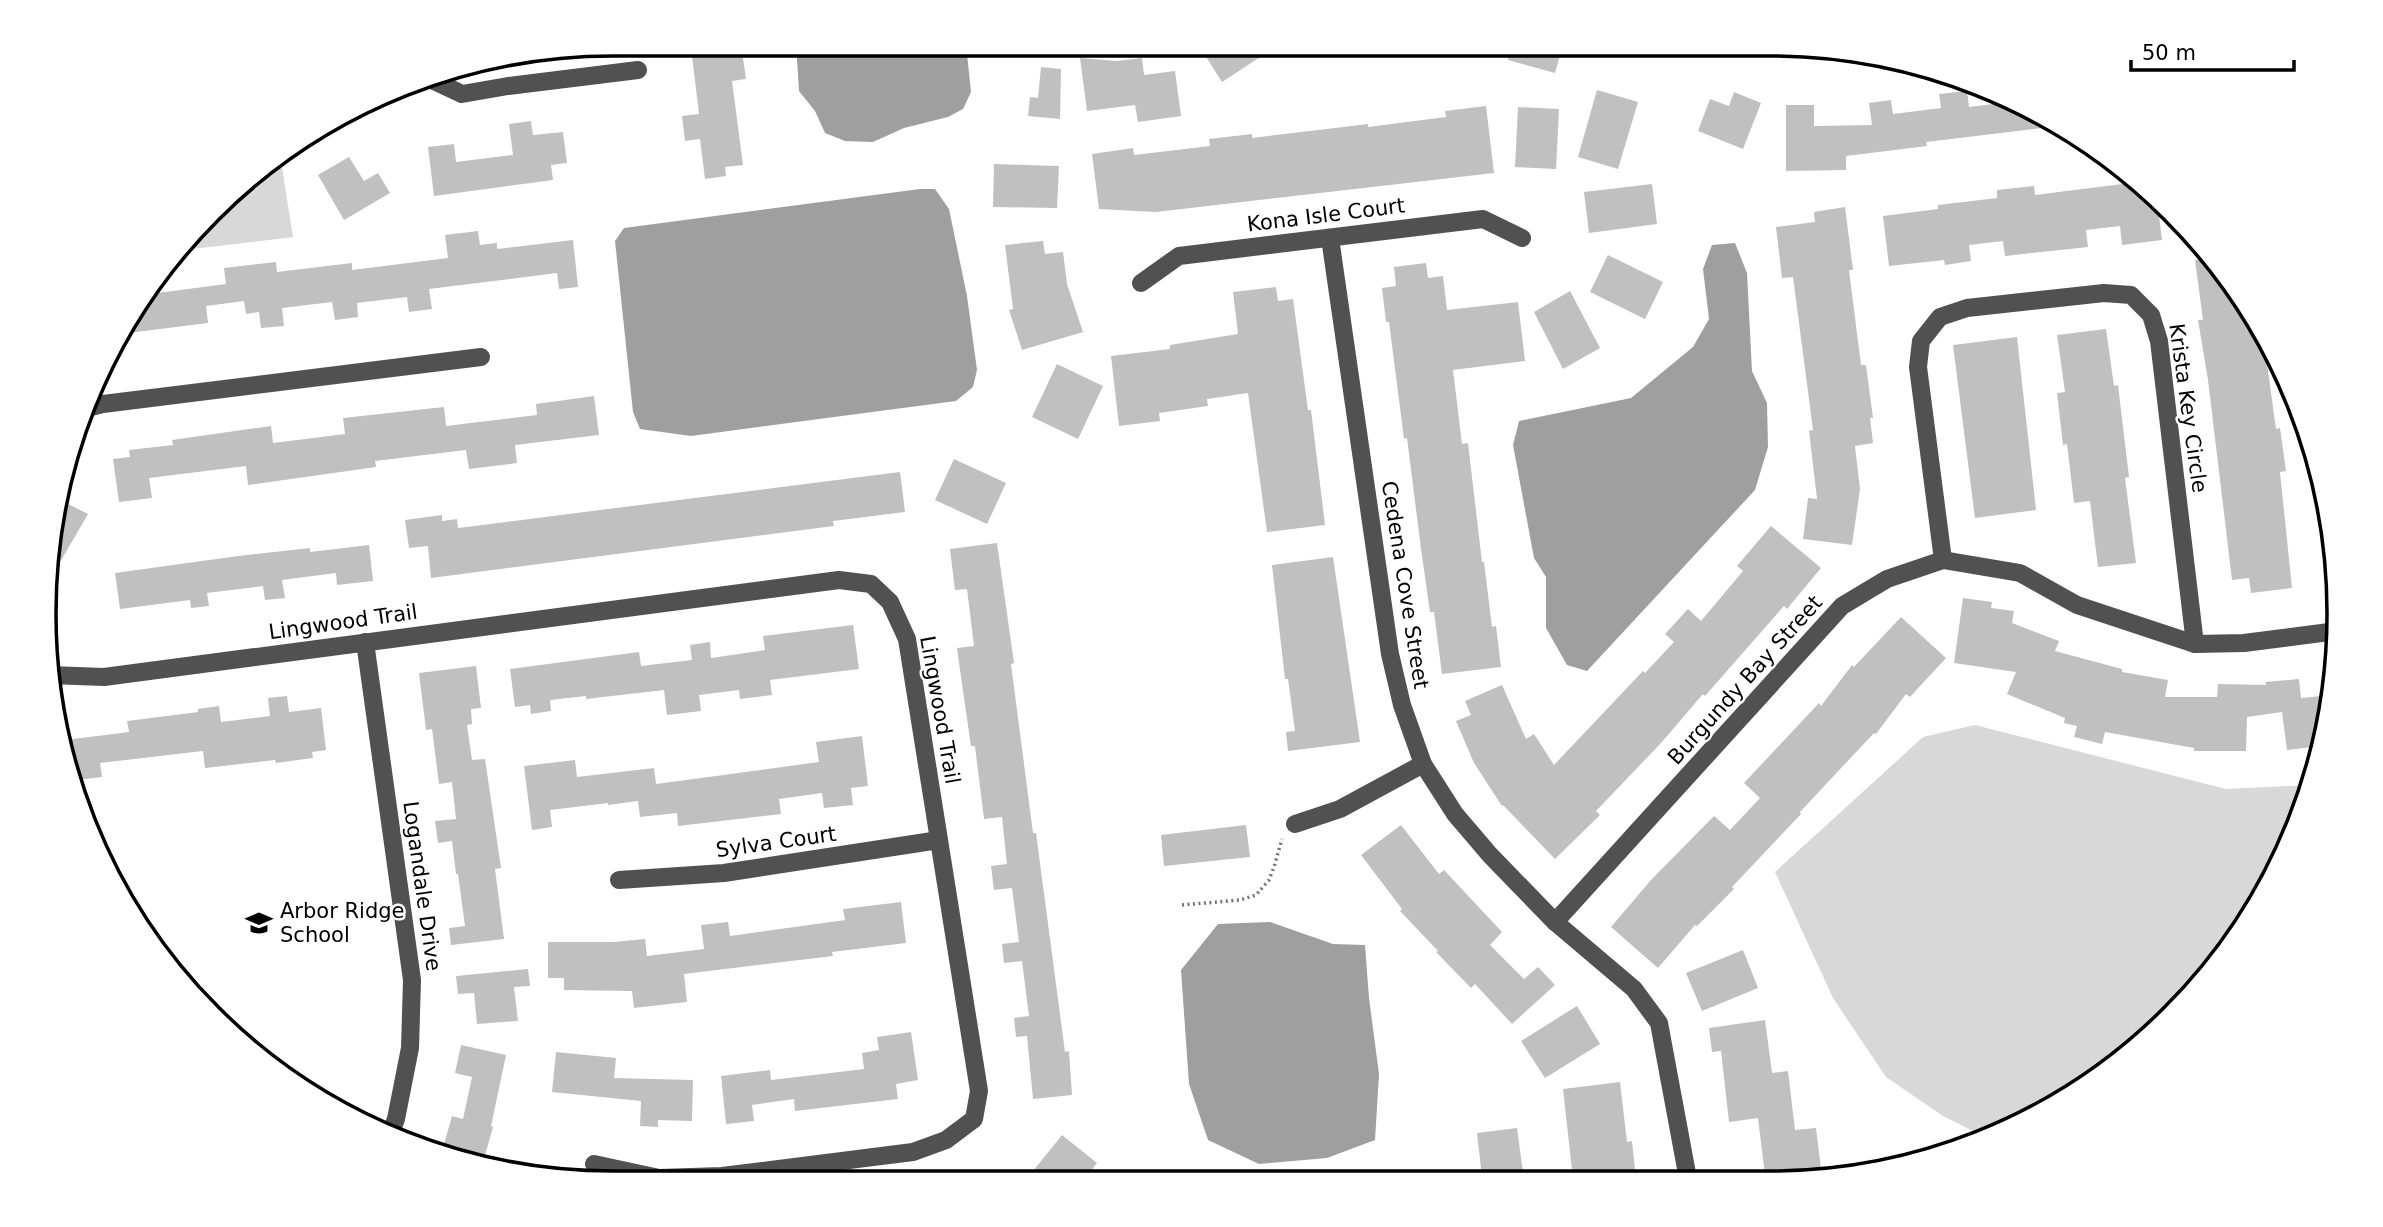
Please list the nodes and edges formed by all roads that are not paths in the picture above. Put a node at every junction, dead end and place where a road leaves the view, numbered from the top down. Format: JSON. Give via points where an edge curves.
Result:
{"nodes":[{"id":1,"x":638,"y":70,"type":"dead end"},
{"id":2,"x":441,"y":84,"type":"edge"},
{"id":3,"x":1330,"y":238,"type":"junction"},
{"id":4,"x":1522,"y":238,"type":"dead end"},
{"id":5,"x":1141,"y":283,"type":"dead end"},
{"id":6,"x":481,"y":358,"type":"dead end"},
{"id":7,"x":96,"y":406,"type":"edge"},
{"id":8,"x":1943,"y":560,"type":"junction"},
{"id":9,"x":2326,"y":632,"type":"edge"},
{"id":10,"x":365,"y":642,"type":"junction"},
{"id":11,"x":2195,"y":643,"type":"junction"},
{"id":12,"x":60,"y":676,"type":"edge"},
{"id":13,"x":1423,"y":764,"type":"junction"},
{"id":14,"x":1295,"y":824,"type":"road end"},
{"id":15,"x":939,"y":841,"type":"junction"},
{"id":16,"x":619,"y":880,"type":"dead end"},
{"id":17,"x":1555,"y":922,"type":"junction"},
{"id":18,"x":393,"y":1126,"type":"edge"},
{"id":19,"x":594,"y":1164,"type":"dead end"},
{"id":20,"x":626,"y":1171,"type":"edge"},
{"id":21,"x":762,"y":1171,"type":"edge"},
{"id":22,"x":1687,"y":1171,"type":"edge"}],
"edges":[{"from":1,"to":2,"type":"street","via":[[462,94]]},
{"from":3,"to":4,"type":"street","name":"Kona Isle Court","via":[[1483,219]]},
{"from":3,"to":5,"type":"street","name":"Kona Isle Court","via":[[1179,256]]},
{"from":3,"to":13,"type":"street","name":"Cedena Cove Street","via":[[1390,654]]},
{"from":6,"to":7,"type":"street"},
{"from":8,"to":11,"type":"street","name":"Burgundy Bay Street","via":[[2020,573],[2077,605]]},
{"from":8,"to":11,"type":"street","name":"Krista Key Circle","via":[[1918,367],[1921,341],[1940,317],[1967,308],[2104,293],[2132,295],[2151,315],[2160,341]]},
{"from":8,"to":17,"type":"street","name":"Burgundy Bay Street","via":[[1887,579],[1842,606]]},
{"from":9,"to":11,"type":"street","name":"Burgundy Bay Street","via":[[2244,643]]},
{"from":10,"to":12,"type":"street","name":"Lingwood Trail","via":[[104,677]]},
{"from":10,"to":15,"type":"street","name":"Lingwood Trail","via":[[839,580],[871,584],[890,602],[907,639]]},
{"from":10,"to":18,"type":"street","name":"Logandale Drive","via":[[412,980],[410,1048]]},
{"from":13,"to":14,"type":"street","via":[[1340,809]]},
{"from":13,"to":17,"type":"street","name":"Cedena Cove Street","via":[[1455,814]]},
{"from":15,"to":16,"type":"street","name":"Sylva Court","via":[[724,873]]},
{"from":15,"to":21,"type":"street","name":"Lingwood Trail","via":[[979,1091],[974,1119],[946,1140],[913,1152]]},
{"from":17,"to":22,"type":"street","name":"Cedena Cove Street","via":[[1634,989],[1659,1023]]},
{"from":19,"to":20,"type":"street","name":"Lingwood Trail"}]}
